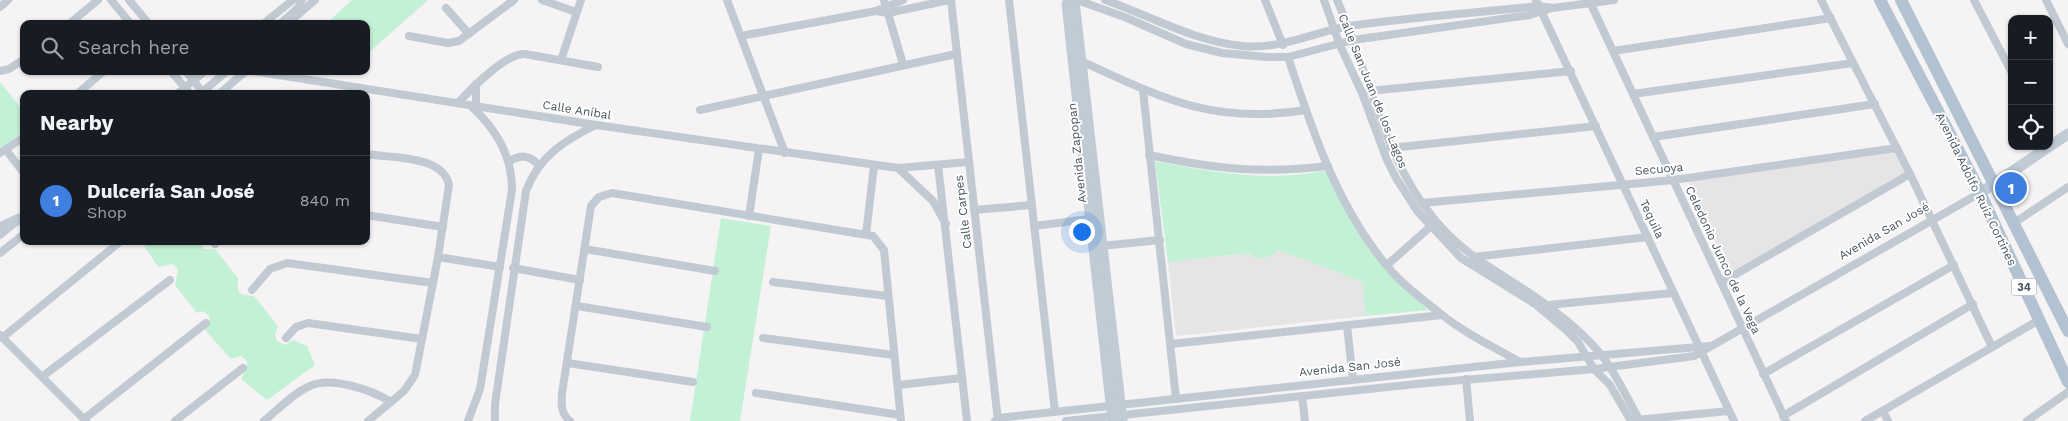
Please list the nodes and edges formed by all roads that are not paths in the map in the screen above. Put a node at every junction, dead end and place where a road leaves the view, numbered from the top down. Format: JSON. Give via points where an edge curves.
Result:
{"nodes":[{"id":1,"x":8,"y":0,"type":"edge"},
{"id":2,"x":98,"y":0,"type":"edge"},
{"id":3,"x":111,"y":0,"type":"edge"},
{"id":4,"x":130,"y":0,"type":"edge"},
{"id":5,"x":293,"y":0,"type":"edge"},
{"id":6,"x":302,"y":0,"type":"edge"},
{"id":7,"x":315,"y":0,"type":"edge"},
{"id":8,"x":514,"y":0,"type":"edge"},
{"id":9,"x":542,"y":0,"type":"edge"},
{"id":10,"x":581,"y":0,"type":"edge"},
{"id":11,"x":727,"y":0,"type":"edge"},
{"id":12,"x":903,"y":0,"type":"edge"},
{"id":13,"x":950,"y":0,"type":"edge"},
{"id":14,"x":1009,"y":0,"type":"edge"},
{"id":15,"x":1105,"y":0,"type":"edge"},
{"id":16,"x":1265,"y":0,"type":"edge"},
{"id":17,"x":1324,"y":0,"type":"edge"},
{"id":18,"x":1337,"y":0,"type":"edge"},
{"id":19,"x":1614,"y":0,"type":"edge"},
{"id":20,"x":1821,"y":0,"type":"edge"},
{"id":21,"x":1880,"y":0,"type":"edge"},
{"id":22,"x":1901,"y":0,"type":"edge"},
{"id":23,"x":1974,"y":0,"type":"edge"},
{"id":24,"x":2046,"y":0,"type":"edge"},
{"id":25,"x":1070,"y":1,"type":"edge"},
{"id":26,"x":1590,"y":2,"type":"edge"},
{"id":27,"x":0,"y":6,"type":"edge"},
{"id":28,"x":886,"y":6,"type":"edge"},
{"id":29,"x":1539,"y":6,"type":"edge"},
{"id":30,"x":446,"y":8,"type":"dead end"},
{"id":31,"x":576,"y":12,"type":"junction"},
{"id":32,"x":1831,"y":18,"type":"junction"},
{"id":33,"x":73,"y":20,"type":"edge"},
{"id":34,"x":128,"y":20,"type":"edge"},
{"id":35,"x":146,"y":20,"type":"edge"},
{"id":36,"x":268,"y":20,"type":"edge"},
{"id":37,"x":284,"y":20,"type":"edge"},
{"id":38,"x":292,"y":20,"type":"edge"},
{"id":39,"x":1349,"y":26,"type":"junction"},
{"id":40,"x":1335,"y":30,"type":"junction"},
{"id":41,"x":469,"y":34,"type":"junction"},
{"id":42,"x":410,"y":36,"type":"dead end"},
{"id":43,"x":740,"y":36,"type":"junction"},
{"id":44,"x":1353,"y":40,"type":"junction"},
{"id":45,"x":1339,"y":44,"type":"junction"},
{"id":46,"x":2068,"y":44,"type":"edge"},
{"id":47,"x":1282,"y":45,"type":"junction"},
{"id":48,"x":1613,"y":51,"type":"junction"},
{"id":49,"x":956,"y":54,"type":"junction"},
{"id":50,"x":1288,"y":57,"type":"junction"},
{"id":51,"x":561,"y":60,"type":"junction"},
{"id":52,"x":1081,"y":61,"type":"junction"},
{"id":53,"x":20,"y":62,"type":"edge"},
{"id":54,"x":1853,"y":63,"type":"junction"},
{"id":55,"x":903,"y":64,"type":"junction"},
{"id":56,"x":2008,"y":65,"type":"edge"},
{"id":57,"x":598,"y":67,"type":"dead end"},
{"id":58,"x":0,"y":70,"type":"edge"},
{"id":59,"x":1571,"y":71,"type":"junction"},
{"id":60,"x":99,"y":75,"type":"edge"},
{"id":61,"x":174,"y":75,"type":"edge"},
{"id":62,"x":189,"y":75,"type":"edge"},
{"id":63,"x":201,"y":75,"type":"edge"},
{"id":64,"x":222,"y":75,"type":"edge"},
{"id":65,"x":241,"y":75,"type":"edge"},
{"id":66,"x":279,"y":75,"type":"edge"},
{"id":67,"x":194,"y":81,"type":"junction"},
{"id":68,"x":476,"y":84,"type":"junction"},
{"id":69,"x":82,"y":90,"type":"edge"},
{"id":70,"x":186,"y":90,"type":"edge"},
{"id":71,"x":188,"y":90,"type":"edge"},
{"id":72,"x":200,"y":90,"type":"edge"},
{"id":73,"x":205,"y":90,"type":"edge"},
{"id":74,"x":223,"y":90,"type":"edge"},
{"id":75,"x":1143,"y":90,"type":"junction"},
{"id":76,"x":1370,"y":91,"type":"junction"},
{"id":77,"x":1633,"y":94,"type":"junction"},
{"id":78,"x":762,"y":95,"type":"junction"},
{"id":79,"x":458,"y":102,"type":"junction"},
{"id":80,"x":1875,"y":104,"type":"junction"},
{"id":81,"x":473,"y":105,"type":"junction"},
{"id":82,"x":700,"y":110,"type":"dead end"},
{"id":83,"x":1306,"y":110,"type":"junction"},
{"id":84,"x":596,"y":125,"type":"junction"},
{"id":85,"x":1596,"y":126,"type":"junction"},
{"id":86,"x":2068,"y":134,"type":"edge"},
{"id":87,"x":1653,"y":137,"type":"junction"},
{"id":88,"x":20,"y":140,"type":"edge"},
{"id":89,"x":2053,"y":144,"type":"edge"},
{"id":90,"x":1391,"y":148,"type":"junction"},
{"id":91,"x":1897,"y":148,"type":"junction"},
{"id":92,"x":759,"y":149,"type":"junction"},
{"id":93,"x":2044,"y":150,"type":"edge"},
{"id":94,"x":3,"y":151,"type":"edge"},
{"id":95,"x":785,"y":153,"type":"junction"},
{"id":96,"x":370,"y":155,"type":"edge"},
{"id":97,"x":1149,"y":155,"type":"junction"},
{"id":98,"x":510,"y":161,"type":"junction"},
{"id":99,"x":968,"y":162,"type":"junction"},
{"id":100,"x":938,"y":165,"type":"junction"},
{"id":101,"x":539,"y":166,"type":"junction"},
{"id":102,"x":874,"y":166,"type":"junction"},
{"id":103,"x":1328,"y":166,"type":"junction"},
{"id":104,"x":898,"y":168,"type":"junction"},
{"id":105,"x":20,"y":169,"type":"edge"},
{"id":106,"x":1910,"y":174,"type":"junction"},
{"id":107,"x":1674,"y":180,"type":"junction"},
{"id":108,"x":1623,"y":184,"type":"junction"},
{"id":109,"x":1994,"y":184,"type":"junction"},
{"id":110,"x":2068,"y":187,"type":"edge"},
{"id":111,"x":1980,"y":193,"type":"junction"},
{"id":112,"x":1422,"y":203,"type":"junction"},
{"id":113,"x":1031,"y":205,"type":"junction"},
{"id":114,"x":974,"y":210,"type":"junction"},
{"id":115,"x":370,"y":216,"type":"edge"},
{"id":116,"x":749,"y":216,"type":"junction"},
{"id":117,"x":20,"y":218,"type":"edge"},
{"id":118,"x":20,"y":218,"type":"edge"},
{"id":119,"x":1089,"y":219,"type":"junction"},
{"id":120,"x":1932,"y":219,"type":"junction"},
{"id":121,"x":2014,"y":223,"type":"junction"},
{"id":122,"x":946,"y":224,"type":"junction"},
{"id":123,"x":1034,"y":226,"type":"junction"},
{"id":124,"x":443,"y":227,"type":"junction"},
{"id":125,"x":1430,"y":227,"type":"junction"},
{"id":126,"x":0,"y":228,"type":"edge"},
{"id":127,"x":0,"y":235,"type":"edge"},
{"id":128,"x":869,"y":235,"type":"junction"},
{"id":129,"x":20,"y":237,"type":"edge"},
{"id":130,"x":1648,"y":237,"type":"junction"},
{"id":131,"x":1160,"y":240,"type":"junction"},
{"id":132,"x":116,"y":245,"type":"edge"},
{"id":133,"x":1101,"y":246,"type":"junction"},
{"id":134,"x":585,"y":249,"type":"junction"},
{"id":135,"x":0,"y":253,"type":"edge"},
{"id":136,"x":438,"y":257,"type":"junction"},
{"id":137,"x":1473,"y":257,"type":"junction"},
{"id":138,"x":1386,"y":265,"type":"junction"},
{"id":139,"x":1954,"y":265,"type":"junction"},
{"id":140,"x":500,"y":267,"type":"junction"},
{"id":141,"x":513,"y":268,"type":"junction"},
{"id":142,"x":716,"y":271,"type":"dead end"},
{"id":143,"x":170,"y":280,"type":"dead end"},
{"id":144,"x":580,"y":280,"type":"junction"},
{"id":145,"x":772,"y":282,"type":"dead end"},
{"id":146,"x":1722,"y":282,"type":"junction"},
{"id":147,"x":433,"y":283,"type":"junction"},
{"id":148,"x":252,"y":290,"type":"dead end"},
{"id":149,"x":1673,"y":293,"type":"junction"},
{"id":150,"x":887,"y":296,"type":"junction"},
{"id":151,"x":1973,"y":304,"type":"junction"},
{"id":152,"x":1548,"y":305,"type":"junction"},
{"id":153,"x":577,"y":306,"type":"junction"},
{"id":154,"x":1442,"y":316,"type":"junction"},
{"id":155,"x":2039,"y":320,"type":"junction"},
{"id":156,"x":206,"y":323,"type":"dead end"},
{"id":157,"x":2066,"y":324,"type":"edge"},
{"id":158,"x":1347,"y":326,"type":"junction"},
{"id":159,"x":707,"y":327,"type":"dead end"},
{"id":160,"x":1742,"y":328,"type":"junction"},
{"id":161,"x":1,"y":336,"type":"edge"},
{"id":162,"x":286,"y":338,"type":"dead end"},
{"id":163,"x":763,"y":338,"type":"dead end"},
{"id":164,"x":422,"y":339,"type":"junction"},
{"id":165,"x":1171,"y":344,"type":"junction"},
{"id":166,"x":1992,"y":347,"type":"junction"},
{"id":167,"x":1700,"y":349,"type":"junction"},
{"id":168,"x":894,"y":355,"type":"junction"},
{"id":169,"x":1602,"y":356,"type":"junction"},
{"id":170,"x":1587,"y":357,"type":"junction"},
{"id":171,"x":1520,"y":362,"type":"junction"},
{"id":172,"x":568,"y":363,"type":"junction"},
{"id":173,"x":1610,"y":367,"type":"junction"},
{"id":174,"x":243,"y":368,"type":"dead end"},
{"id":175,"x":1594,"y":369,"type":"junction"},
{"id":176,"x":1414,"y":374,"type":"junction"},
{"id":177,"x":1763,"y":374,"type":"junction"},
{"id":178,"x":42,"y":376,"type":"junction"},
{"id":179,"x":962,"y":378,"type":"junction"},
{"id":180,"x":1353,"y":380,"type":"junction"},
{"id":181,"x":1466,"y":380,"type":"junction"},
{"id":182,"x":693,"y":382,"type":"dead end"},
{"id":183,"x":2068,"y":382,"type":"edge"},
{"id":184,"x":1416,"y":384,"type":"junction"},
{"id":185,"x":898,"y":385,"type":"junction"},
{"id":186,"x":2068,"y":392,"type":"edge"},
{"id":187,"x":756,"y":393,"type":"dead end"},
{"id":188,"x":1302,"y":396,"type":"junction"},
{"id":189,"x":1176,"y":399,"type":"junction"},
{"id":190,"x":391,"y":402,"type":"junction"},
{"id":191,"x":1729,"y":411,"type":"junction"},
{"id":192,"x":1883,"y":411,"type":"junction"},
{"id":193,"x":1054,"y":412,"type":"junction"},
{"id":194,"x":1116,"y":414,"type":"edge"},
{"id":195,"x":567,"y":418,"type":"edge"},
{"id":196,"x":901,"y":418,"type":"edge"},
{"id":197,"x":1784,"y":418,"type":"edge"},
{"id":198,"x":472,"y":419,"type":"edge"},
{"id":199,"x":85,"y":420,"type":"edge"},
{"id":200,"x":997,"y":420,"type":"edge"},
{"id":201,"x":1640,"y":420,"type":"edge"},
{"id":202,"x":175,"y":421,"type":"edge"},
{"id":203,"x":264,"y":421,"type":"edge"},
{"id":204,"x":368,"y":421,"type":"edge"},
{"id":205,"x":496,"y":421,"type":"edge"},
{"id":206,"x":967,"y":421,"type":"edge"},
{"id":207,"x":1066,"y":421,"type":"edge"},
{"id":208,"x":1305,"y":421,"type":"edge"},
{"id":209,"x":1470,"y":421,"type":"edge"},
{"id":210,"x":1630,"y":421,"type":"edge"},
{"id":211,"x":1734,"y":421,"type":"edge"},
{"id":212,"x":1865,"y":421,"type":"edge"},
{"id":213,"x":1888,"y":421,"type":"edge"},
{"id":214,"x":2027,"y":421,"type":"edge"}],
"edges":[{"from":1,"to":27,"type":"street"},
{"from":2,"to":33,"type":"street"},
{"from":3,"to":34,"type":"street"},
{"from":4,"to":35,"type":"street"},
{"from":5,"to":36,"type":"street"},
{"from":6,"to":37,"type":"street"},
{"from":7,"to":38,"type":"street"},
{"from":8,"to":41,"type":"street"},
{"from":9,"to":31,"type":"street"},
{"from":10,"to":31,"type":"street"},
{"from":11,"to":43,"type":"street"},
{"from":12,"to":28,"type":"street"},
{"from":13,"to":28,"type":"street"},
{"from":13,"to":49,"type":"street","name":"Calle Carpes"},
{"from":14,"to":113,"type":"street"},
{"from":15,"to":47,"type":"street","via":[[1204,39],[1243,46]]},
{"from":16,"to":47,"type":"street"},
{"from":17,"to":40,"type":"street","name":"Calle San Juan de los Lagos"},
{"from":18,"to":39,"type":"street","name":"Calle San Juan de los Lagos"},
{"from":19,"to":26,"type":"street"},
{"from":20,"to":32,"type":"street"},
{"from":21,"to":111,"type":"main road","name":"Avenida Adolfo Ruíz Cortines","number":"34"},
{"from":22,"to":109,"type":"main road","name":"Avenida Adolfo Ruíz Cortines","number":"34"},
{"from":23,"to":56,"type":"street"},
{"from":24,"to":46,"type":"street"},
{"from":25,"to":50,"type":"street","via":[[1203,49],[1245,56]]},
{"from":25,"to":52,"type":"street","name":"Avenida Zapopan"},
{"from":25,"to":119,"type":"street","name":"Avenida Zapopan"},
{"from":26,"to":29,"type":"street","via":[[1552,8]]},
{"from":26,"to":48,"type":"street","name":"Celedonio Junco de la Vega"},
{"from":28,"to":43,"type":"street","via":[[876,11]]},
{"from":28,"to":55,"type":"street"},
{"from":29,"to":39,"type":"street"},
{"from":29,"to":44,"type":"street"},
{"from":29,"to":59,"type":"street","name":"Tequila"},
{"from":30,"to":41,"type":"street"},
{"from":31,"to":51,"type":"street"},
{"from":32,"to":48,"type":"street"},
{"from":32,"to":54,"type":"street"},
{"from":39,"to":40,"type":"street"},
{"from":39,"to":44,"type":"street","name":"Calle San Juan de los Lagos"},
{"from":40,"to":45,"type":"street","name":"Calle San Juan de los Lagos"},
{"from":40,"to":47,"type":"street"},
{"from":41,"to":42,"type":"street","via":[[452,43]]},
{"from":43,"to":78,"type":"street"},
{"from":44,"to":45,"type":"street"},
{"from":44,"to":76,"type":"street","name":"Calle San Juan de los Lagos"},
{"from":45,"to":50,"type":"street"},
{"from":45,"to":125,"type":"street","name":"Calle San Juan de los Lagos","via":[[1396,178]]},
{"from":48,"to":77,"type":"street","name":"Celedonio Junco de la Vega"},
{"from":49,"to":55,"type":"street"},
{"from":49,"to":99,"type":"street","name":"Calle Carpes"},
{"from":50,"to":83,"type":"street"},
{"from":51,"to":57,"type":"street"},
{"from":51,"to":68,"type":"street","via":[[515,55]]},
{"from":52,"to":75,"type":"street"},
{"from":52,"to":133,"type":"street","name":"Avenida Zapopan"},
{"from":53,"to":58,"type":"street"},
{"from":54,"to":77,"type":"street"},
{"from":54,"to":80,"type":"street"},
{"from":55,"to":78,"type":"street"},
{"from":59,"to":76,"type":"street"},
{"from":59,"to":85,"type":"street","name":"Tequila"},
{"from":60,"to":69,"type":"street"},
{"from":61,"to":70,"type":"street"},
{"from":62,"to":67,"type":"street"},
{"from":63,"to":67,"type":"street"},
{"from":64,"to":73,"type":"street"},
{"from":65,"to":74,"type":"street"},
{"from":66,"to":79,"type":"street","name":"Calle Aníbal"},
{"from":67,"to":71,"type":"street"},
{"from":67,"to":72,"type":"street"},
{"from":68,"to":79,"type":"street"},
{"from":68,"to":81,"type":"street"},
{"from":75,"to":83,"type":"street","via":[[1212,112],[1254,114]]},
{"from":75,"to":97,"type":"street"},
{"from":76,"to":90,"type":"street","name":"Calle San Juan de los Lagos"},
{"from":77,"to":87,"type":"street","name":"Celedonio Junco de la Vega"},
{"from":78,"to":82,"type":"street"},
{"from":78,"to":95,"type":"street"},
{"from":79,"to":81,"type":"street","name":"Calle Aníbal"},
{"from":80,"to":87,"type":"street"},
{"from":80,"to":91,"type":"street"},
{"from":81,"to":84,"type":"street","name":"Calle Aníbal"},
{"from":81,"to":98,"type":"street","via":[[492,128]]},
{"from":83,"to":103,"type":"street"},
{"from":84,"to":92,"type":"street","name":"Calle Aníbal"},
{"from":84,"to":101,"type":"street","via":[[550,152]]},
{"from":85,"to":90,"type":"street"},
{"from":85,"to":108,"type":"street","name":"Tequila"},
{"from":86,"to":89,"type":"street","name":"Avenida San José"},
{"from":87,"to":107,"type":"street","name":"Celedonio Junco de la Vega"},
{"from":88,"to":94,"type":"street"},
{"from":90,"to":112,"type":"street","name":"Calle San Juan de los Lagos","via":[[1404,177]]},
{"from":91,"to":106,"type":"street"},
{"from":91,"to":107,"type":"street","name":"Secuoya"},
{"from":92,"to":95,"type":"street","name":"Calle Aníbal"},
{"from":92,"to":116,"type":"street"},
{"from":93,"to":109,"type":"street","name":"Avenida San José"},
{"from":94,"to":105,"type":"street"},
{"from":95,"to":102,"type":"street","name":"Calle Aníbal"},
{"from":96,"to":124,"type":"street","via":[[431,164],[441,170],[448,185]]},
{"from":97,"to":103,"type":"street","via":[[1228,170]]},
{"from":97,"to":131,"type":"street"},
{"from":98,"to":101,"type":"street","via":[[526,156]]},
{"from":98,"to":140,"type":"street","via":[[512,190]]},
{"from":99,"to":100,"type":"street","name":"Calle Aníbal"},
{"from":99,"to":114,"type":"street","name":"Calle Carpes"},
{"from":100,"to":104,"type":"street","name":"Calle Aníbal"},
{"from":100,"to":122,"type":"street"},
{"from":101,"to":141,"type":"street","via":[[526,191]]},
{"from":102,"to":104,"type":"street","name":"Calle Aníbal"},
{"from":102,"to":128,"type":"street"},
{"from":103,"to":138,"type":"street","via":[[1349,210]]},
{"from":104,"to":122,"type":"street","via":[[933,201]]},
{"from":106,"to":120,"type":"street"},
{"from":106,"to":146,"type":"street"},
{"from":107,"to":108,"type":"street","name":"Secuoya"},
{"from":107,"to":146,"type":"street","name":"Celedonio Junco de la Vega"},
{"from":108,"to":112,"type":"street","name":"Secuoya"},
{"from":108,"to":130,"type":"street","name":"Tequila"},
{"from":109,"to":111,"type":"street","name":"Avenida San José"},
{"from":109,"to":121,"type":"main road","name":"Avenida Adolfo Ruíz Cortines","number":"34"},
{"from":110,"to":121,"type":"street"},
{"from":111,"to":120,"type":"street","name":"Avenida San José"},
{"from":111,"to":155,"type":"main road","name":"Avenida Adolfo Ruíz Cortines","number":"34"},
{"from":112,"to":137,"type":"street","name":"Calle San Juan de los Lagos"},
{"from":113,"to":114,"type":"street"},
{"from":113,"to":123,"type":"street"},
{"from":114,"to":200,"type":"street","name":"Calle Carpes"},
{"from":115,"to":124,"type":"street"},
{"from":116,"to":128,"type":"street"},
{"from":116,"to":134,"type":"street","via":[[605,194],[591,206]]},
{"from":117,"to":126,"type":"street"},
{"from":118,"to":127,"type":"street"},
{"from":119,"to":123,"type":"street"},
{"from":119,"to":194,"type":"street","name":"Avenida Zapopan"},
{"from":120,"to":139,"type":"street"},
{"from":120,"to":160,"type":"street","name":"Avenida San José"},
{"from":121,"to":157,"type":"main road","name":"Avenida Adolfo Ruíz Cortines","number":"34"},
{"from":122,"to":179,"type":"street"},
{"from":123,"to":193,"type":"street"},
{"from":124,"to":136,"type":"street"},
{"from":125,"to":138,"type":"street"},
{"from":125,"to":170,"type":"street","name":"Calle San Juan de los Lagos","via":[[1461,258],[1547,313],[1578,342]]},
{"from":128,"to":150,"type":"street","via":[[884,250]]},
{"from":129,"to":135,"type":"street"},
{"from":130,"to":137,"type":"street"},
{"from":130,"to":149,"type":"street","name":"Tequila"},
{"from":131,"to":133,"type":"street"},
{"from":131,"to":165,"type":"street"},
{"from":132,"to":161,"type":"street"},
{"from":133,"to":194,"type":"street","name":"Avenida Zapopan"},
{"from":134,"to":142,"type":"street"},
{"from":134,"to":144,"type":"street"},
{"from":136,"to":140,"type":"street"},
{"from":136,"to":147,"type":"street"},
{"from":137,"to":152,"type":"street","name":"Calle San Juan de los Lagos"},
{"from":138,"to":154,"type":"street"},
{"from":139,"to":151,"type":"street"},
{"from":139,"to":177,"type":"street"},
{"from":140,"to":198,"type":"street"},
{"from":141,"to":144,"type":"street"},
{"from":141,"to":205,"type":"street","via":[[495,404]]},
{"from":143,"to":178,"type":"street"},
{"from":144,"to":153,"type":"street"},
{"from":145,"to":150,"type":"street"},
{"from":146,"to":160,"type":"street","name":"Celedonio Junco de la Vega"},
{"from":147,"to":148,"type":"street","via":[[287,263],[270,269]]},
{"from":147,"to":164,"type":"street"},
{"from":149,"to":152,"type":"street"},
{"from":149,"to":167,"type":"street","name":"Tequila"},
{"from":150,"to":168,"type":"street"},
{"from":151,"to":166,"type":"street"},
{"from":151,"to":197,"type":"street"},
{"from":152,"to":169,"type":"street","name":"Calle San Juan de los Lagos"},
{"from":153,"to":159,"type":"street"},
{"from":153,"to":172,"type":"street"},
{"from":154,"to":158,"type":"street"},
{"from":154,"to":171,"type":"street"},
{"from":155,"to":166,"type":"street"},
{"from":155,"to":183,"type":"main road","name":"Avenida Adolfo Ruíz Cortines","number":"34"},
{"from":156,"to":199,"type":"street"},
{"from":158,"to":165,"type":"street"},
{"from":158,"to":180,"type":"street"},
{"from":160,"to":167,"type":"street","name":"Avenida San José"},
{"from":160,"to":177,"type":"street","name":"Celedonio Junco de la Vega"},
{"from":161,"to":178,"type":"street"},
{"from":162,"to":164,"type":"street","via":[[296,327],[308,323]]},
{"from":163,"to":168,"type":"street"},
{"from":164,"to":190,"type":"street","via":[[412,381]]},
{"from":165,"to":189,"type":"street"},
{"from":166,"to":192,"type":"street"},
{"from":167,"to":169,"type":"street","name":"Avenida San José"},
{"from":167,"to":173,"type":"street","name":"Avenida San José","via":[[1694,356]]},
{"from":167,"to":191,"type":"street","name":"Tequila"},
{"from":168,"to":185,"type":"street"},
{"from":169,"to":170,"type":"street","name":"Avenida San José"},
{"from":169,"to":173,"type":"street","name":"Calle San Juan de los Lagos"},
{"from":170,"to":171,"type":"street","name":"Avenida San José"},
{"from":170,"to":175,"type":"street","name":"Calle San Juan de los Lagos"},
{"from":171,"to":176,"type":"street","name":"Avenida San José"},
{"from":172,"to":182,"type":"street"},
{"from":172,"to":195,"type":"street","via":[[562,402]]},
{"from":173,"to":175,"type":"street","name":"Avenida San José"},
{"from":173,"to":201,"type":"street","name":"Calle San Juan de los Lagos"},
{"from":174,"to":202,"type":"street"},
{"from":175,"to":181,"type":"street","name":"Avenida San José"},
{"from":175,"to":210,"type":"street","name":"Calle San Juan de los Lagos","via":[[1610,385]]},
{"from":176,"to":180,"type":"street","name":"Avenida San José"},
{"from":176,"to":184,"type":"street"},
{"from":177,"to":197,"type":"street","name":"Celedonio Junco de la Vega"},
{"from":178,"to":199,"type":"street"},
{"from":179,"to":185,"type":"street"},
{"from":179,"to":206,"type":"street"},
{"from":180,"to":189,"type":"street","name":"Avenida San José"},
{"from":181,"to":184,"type":"street","name":"Avenida San José"},
{"from":181,"to":209,"type":"street"},
{"from":184,"to":188,"type":"street","name":"Avenida San José"},
{"from":185,"to":196,"type":"street"},
{"from":186,"to":214,"type":"street"},
{"from":187,"to":196,"type":"street"},
{"from":188,"to":194,"type":"street","name":"Avenida San José"},
{"from":188,"to":208,"type":"street"},
{"from":189,"to":194,"type":"street","name":"Avenida San José"},
{"from":190,"to":203,"type":"street","via":[[364,389],[316,384],[305,388]]},
{"from":190,"to":204,"type":"street"},
{"from":191,"to":201,"type":"street"},
{"from":191,"to":211,"type":"street","name":"Tequila"},
{"from":192,"to":212,"type":"street"},
{"from":192,"to":213,"type":"street"},
{"from":193,"to":194,"type":"street","name":"Avenida San José"},
{"from":193,"to":200,"type":"street","name":"Avenida San José"},
{"from":194,"to":207,"type":"street","name":"Avenida San José"},
{"from":201,"to":210,"type":"street"}]}
